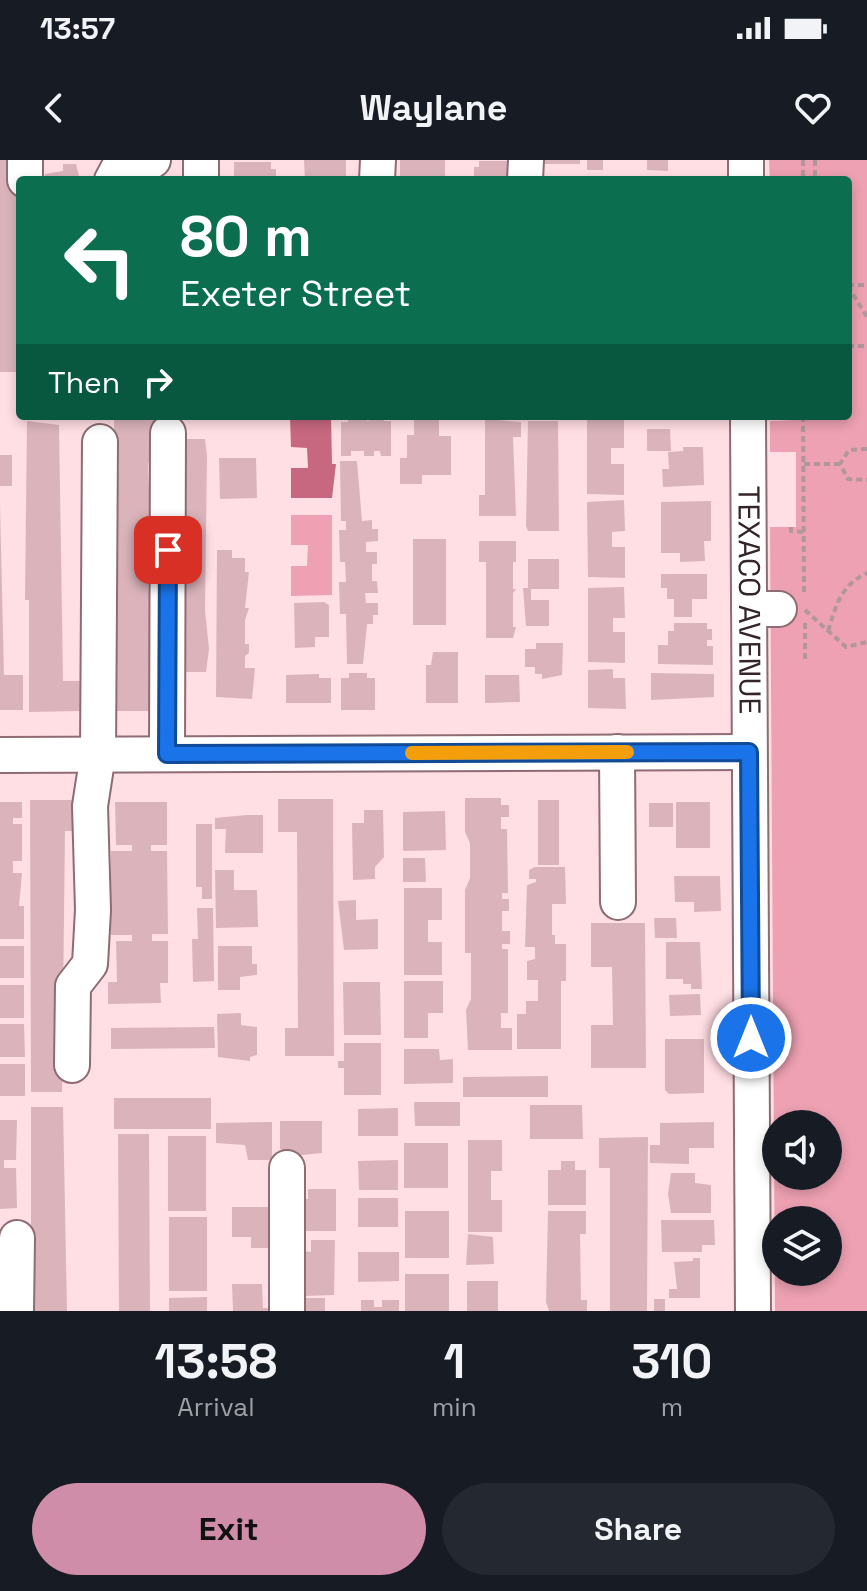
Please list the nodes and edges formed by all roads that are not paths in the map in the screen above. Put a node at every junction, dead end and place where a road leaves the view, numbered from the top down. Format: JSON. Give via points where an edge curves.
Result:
{"nodes":[{"id":1,"x":153,"y":160,"type":"edge"},
{"id":2,"x":114,"y":176,"type":"edge"},
{"id":3,"x":749,"y":420,"type":"edge"},
{"id":4,"x":168,"y":433,"type":"dead end"},
{"id":5,"x":100,"y":442,"type":"dead end"},
{"id":6,"x":617,"y":752,"type":"junction"},
{"id":7,"x":749,"y":752,"type":"junction"},
{"id":8,"x":98,"y":754,"type":"junction"},
{"id":9,"x":167,"y":754,"type":"junction"},
{"id":10,"x":0,"y":755,"type":"edge"},
{"id":11,"x":618,"y":902,"type":"dead end"},
{"id":12,"x":72,"y":1065,"type":"dead end"},
{"id":13,"x":287,"y":1168,"type":"dead end"},
{"id":14,"x":17,"y":1238,"type":"dead end"},
{"id":15,"x":16,"y":1311,"type":"edge"},
{"id":16,"x":287,"y":1311,"type":"edge"},
{"id":17,"x":753,"y":1311,"type":"edge"}],
"edges":[{"from":1,"to":2,"type":"street","via":[[142,168],[118,169]]},
{"from":3,"to":7,"type":"street","name":"TEXACO AVENUE","via":[[777,609]]},
{"from":4,"to":9,"type":"street"},
{"from":5,"to":8,"type":"street"},
{"from":6,"to":7,"type":"street"},
{"from":6,"to":9,"type":"street"},
{"from":6,"to":11,"type":"street"},
{"from":7,"to":17,"type":"street","name":"TEXACO AVENUE"},
{"from":8,"to":9,"type":"street"},
{"from":8,"to":10,"type":"street"},
{"from":8,"to":12,"type":"street","via":[[90,806],[90,964],[73,986]]},
{"from":13,"to":16,"type":"street"},
{"from":14,"to":15,"type":"street"}]}
